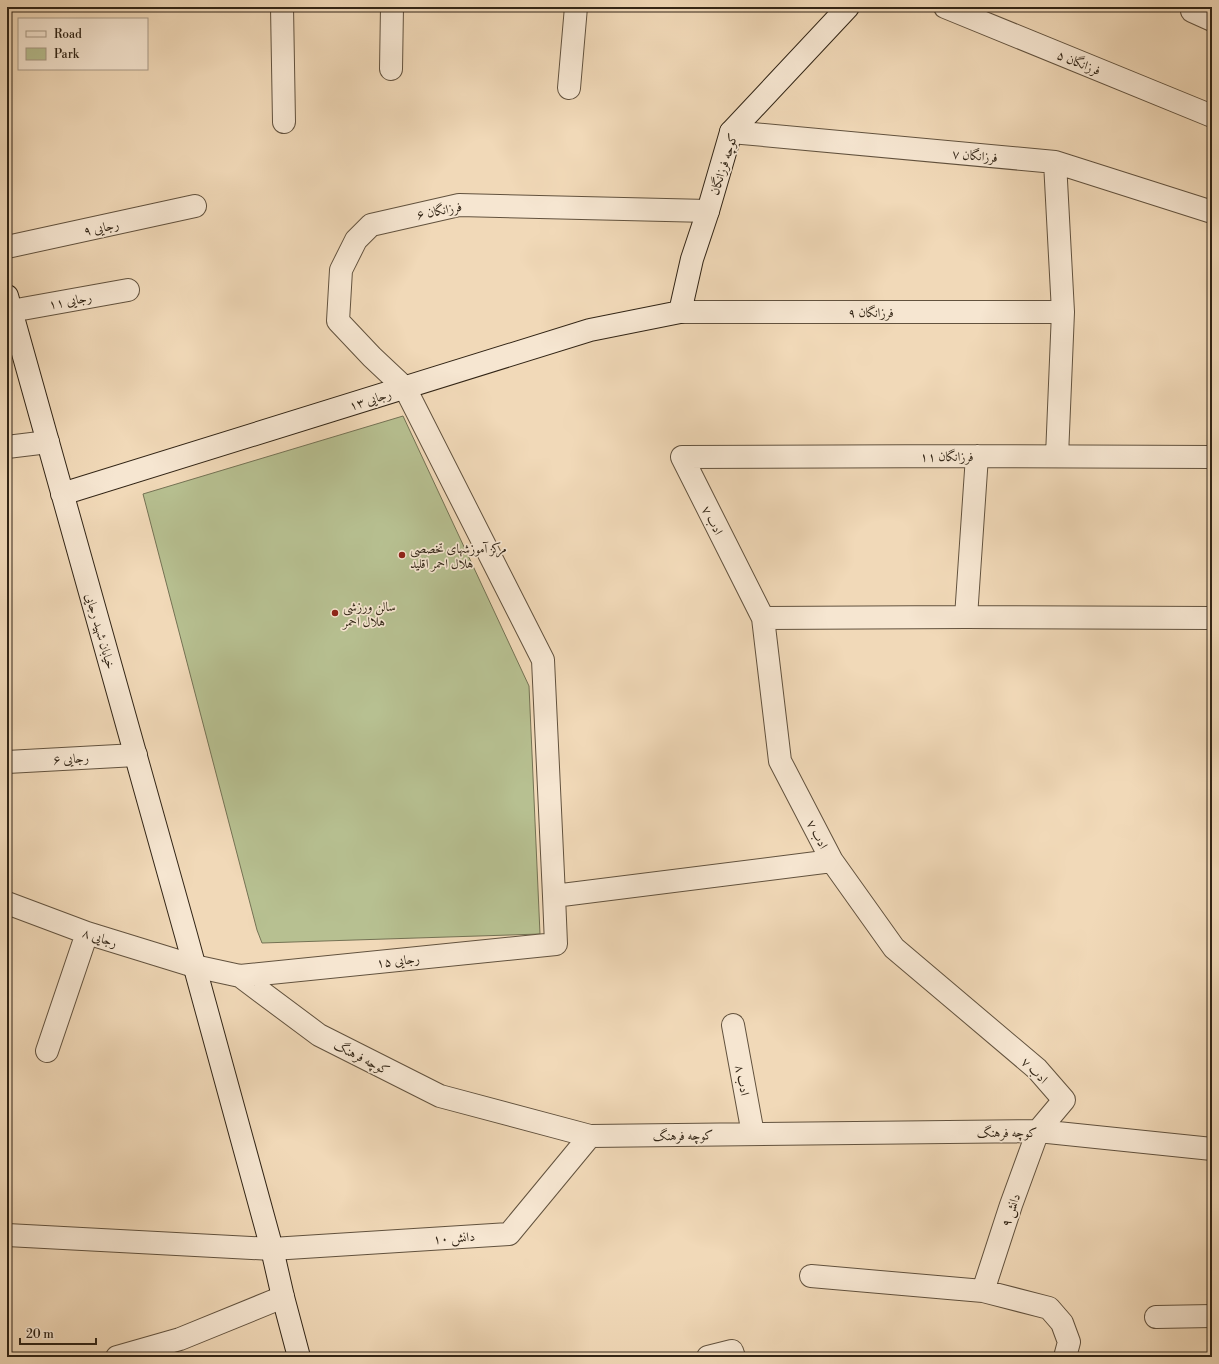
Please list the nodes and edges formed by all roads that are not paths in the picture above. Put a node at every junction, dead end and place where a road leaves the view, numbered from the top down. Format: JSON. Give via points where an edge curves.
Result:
{"nodes":[{"id":1,"x":282,"y":7,"type":"edge"},
{"id":2,"x":392,"y":7,"type":"edge"},
{"id":3,"x":576,"y":7,"type":"edge"},
{"id":4,"x":848,"y":7,"type":"edge"},
{"id":5,"x":945,"y":7,"type":"edge"},
{"id":6,"x":1193,"y":7,"type":"edge"},
{"id":7,"x":1212,"y":20,"type":"edge"},
{"id":8,"x":391,"y":70,"type":"dead end"},
{"id":9,"x":569,"y":88,"type":"dead end"},
{"id":10,"x":1212,"y":116,"type":"edge"},
{"id":11,"x":284,"y":122,"type":"dead end"},
{"id":12,"x":731,"y":132,"type":"junction"},
{"id":13,"x":1055,"y":162,"type":"junction"},
{"id":14,"x":195,"y":206,"type":"dead end"},
{"id":15,"x":708,"y":211,"type":"junction"},
{"id":16,"x":1212,"y":212,"type":"edge"},
{"id":17,"x":7,"y":247,"type":"edge"},
{"id":18,"x":128,"y":290,"type":"dead end"},
{"id":19,"x":9,"y":304,"type":"edge"},
{"id":20,"x":680,"y":312,"type":"junction"},
{"id":21,"x":1063,"y":312,"type":"junction"},
{"id":22,"x":406,"y":388,"type":"junction"},
{"id":23,"x":48,"y":442,"type":"junction"},
{"id":24,"x":7,"y":448,"type":"edge"},
{"id":25,"x":977,"y":456,"type":"junction"},
{"id":26,"x":1057,"y":456,"type":"junction"},
{"id":27,"x":1212,"y":457,"type":"edge"},
{"id":28,"x":682,"y":458,"type":"joint"},
{"id":29,"x":62,"y":494,"type":"junction"},
{"id":30,"x":966,"y":617,"type":"junction"},
{"id":31,"x":763,"y":618,"type":"junction"},
{"id":32,"x":1212,"y":618,"type":"edge"},
{"id":33,"x":136,"y":755,"type":"junction"},
{"id":34,"x":7,"y":762,"type":"edge"},
{"id":35,"x":832,"y":861,"type":"junction"},
{"id":36,"x":554,"y":896,"type":"junction"},
{"id":37,"x":7,"y":903,"type":"edge"},
{"id":38,"x":87,"y":934,"type":"junction"},
{"id":39,"x":194,"y":966,"type":"junction"},
{"id":40,"x":240,"y":976,"type":"junction"},
{"id":41,"x":733,"y":1025,"type":"dead end"},
{"id":42,"x":47,"y":1051,"type":"dead end"},
{"id":43,"x":1038,"y":1131,"type":"junction"},
{"id":44,"x":753,"y":1134,"type":"junction"},
{"id":45,"x":590,"y":1136,"type":"junction"},
{"id":46,"x":1212,"y":1149,"type":"edge"},
{"id":47,"x":7,"y":1235,"type":"edge"},
{"id":48,"x":272,"y":1249,"type":"junction"},
{"id":49,"x":811,"y":1276,"type":"dead end"},
{"id":50,"x":983,"y":1291,"type":"junction"},
{"id":51,"x":283,"y":1297,"type":"junction"},
{"id":52,"x":1212,"y":1316,"type":"edge"},
{"id":53,"x":1156,"y":1317,"type":"dead end"},
{"id":54,"x":117,"y":1357,"type":"edge"},
{"id":55,"x":299,"y":1357,"type":"edge"},
{"id":56,"x":708,"y":1357,"type":"edge"},
{"id":57,"x":734,"y":1357,"type":"edge"},
{"id":58,"x":1065,"y":1357,"type":"edge"}],
"edges":[{"from":1,"to":11,"type":"street"},
{"from":2,"to":8,"type":"street"},
{"from":3,"to":9,"type":"street"},
{"from":4,"to":12,"type":"street","name":"کوچه فرزانگان"},
{"from":5,"to":10,"type":"street","name":"فرزانگان ۵"},
{"from":6,"to":7,"type":"street","via":[[1192,11]]},
{"from":12,"to":13,"type":"street","name":"فرزانگان ۷"},
{"from":12,"to":15,"type":"street","name":"کوچه فرزانگان"},
{"from":13,"to":16,"type":"street","name":"فرزانگان ۷"},
{"from":13,"to":21,"type":"street"},
{"from":14,"to":17,"type":"street","name":"رجایی ۹"},
{"from":15,"to":20,"type":"street","name":"کوچه فرزانگان","via":[[692,259]]},
{"from":15,"to":22,"type":"street","name":"فرزانگان ۶","via":[[459,204],[371,225],[356,240],[341,270],[338,321]]},
{"from":18,"to":19,"type":"street","name":"رجایی ۱۱"},
{"from":19,"to":23,"type":"street","name":"خیابان شهید رجایی"},
{"from":20,"to":21,"type":"street","name":"فرزانگان ۹"},
{"from":20,"to":22,"type":"street","name":"رجایی ۱۳","via":[[590,330]]},
{"from":21,"to":26,"type":"street"},
{"from":22,"to":29,"type":"street","name":"رجایی ۱۳"},
{"from":22,"to":36,"type":"street","via":[[543,660]]},
{"from":23,"to":24,"type":"street"},
{"from":23,"to":29,"type":"street","name":"خیابان شهید رجایی"},
{"from":25,"to":26,"type":"street","name":"فرزانگان ۱۱"},
{"from":25,"to":28,"type":"street","name":"فرزانگان ۱۱"},
{"from":25,"to":30,"type":"street"},
{"from":26,"to":27,"type":"street","name":"فرزانگان ۱۱"},
{"from":28,"to":31,"type":"street","name":"ادب ۷"},
{"from":29,"to":33,"type":"street","name":"خیابان شهید رجایی"},
{"from":30,"to":31,"type":"street"},
{"from":30,"to":32,"type":"street"},
{"from":31,"to":35,"type":"street","name":"ادب ۷","via":[[780,761]]},
{"from":33,"to":34,"type":"street","name":"رجایی ۶"},
{"from":33,"to":39,"type":"street","name":"خیابان شهید رجایی"},
{"from":35,"to":36,"type":"street"},
{"from":35,"to":43,"type":"street","name":"ادب ۷","via":[[894,948],[1037,1069],[1064,1100]]},
{"from":36,"to":40,"type":"street","name":"رجایی ۱۵","via":[[556,944]]},
{"from":37,"to":38,"type":"street","name":"رجایی ۸"},
{"from":38,"to":39,"type":"street","name":"رجایی ۸"},
{"from":38,"to":42,"type":"street"},
{"from":39,"to":40,"type":"street","name":"کوچه فرهنگ"},
{"from":39,"to":48,"type":"street","name":"خیابان شهید رجایی"},
{"from":40,"to":45,"type":"street","name":"کوچه فرهنگ","via":[[319,1035],[440,1096]]},
{"from":41,"to":44,"type":"street","name":"ادب ۸"},
{"from":43,"to":44,"type":"street","name":"کوچه فرهنگ"},
{"from":43,"to":46,"type":"street","name":"کوچه فرهنگ"},
{"from":43,"to":50,"type":"street","name":"دانش ۹"},
{"from":44,"to":45,"type":"street","name":"کوچه فرهنگ"},
{"from":45,"to":48,"type":"street","name":"دانش ۱۰","via":[[509,1234]]},
{"from":47,"to":48,"type":"street","name":"دانش ۱۰"},
{"from":48,"to":51,"type":"street","name":"خیابان شهید رجایی"},
{"from":49,"to":50,"type":"street"},
{"from":50,"to":58,"type":"street","via":[[1049,1308],[1062,1323],[1069,1342]]},
{"from":51,"to":54,"type":"street","via":[[180,1339]]},
{"from":51,"to":55,"type":"street","name":"خیابان شهید رجایی"},
{"from":52,"to":53,"type":"street"},
{"from":56,"to":57,"type":"street","via":[[732,1351]]}]}
